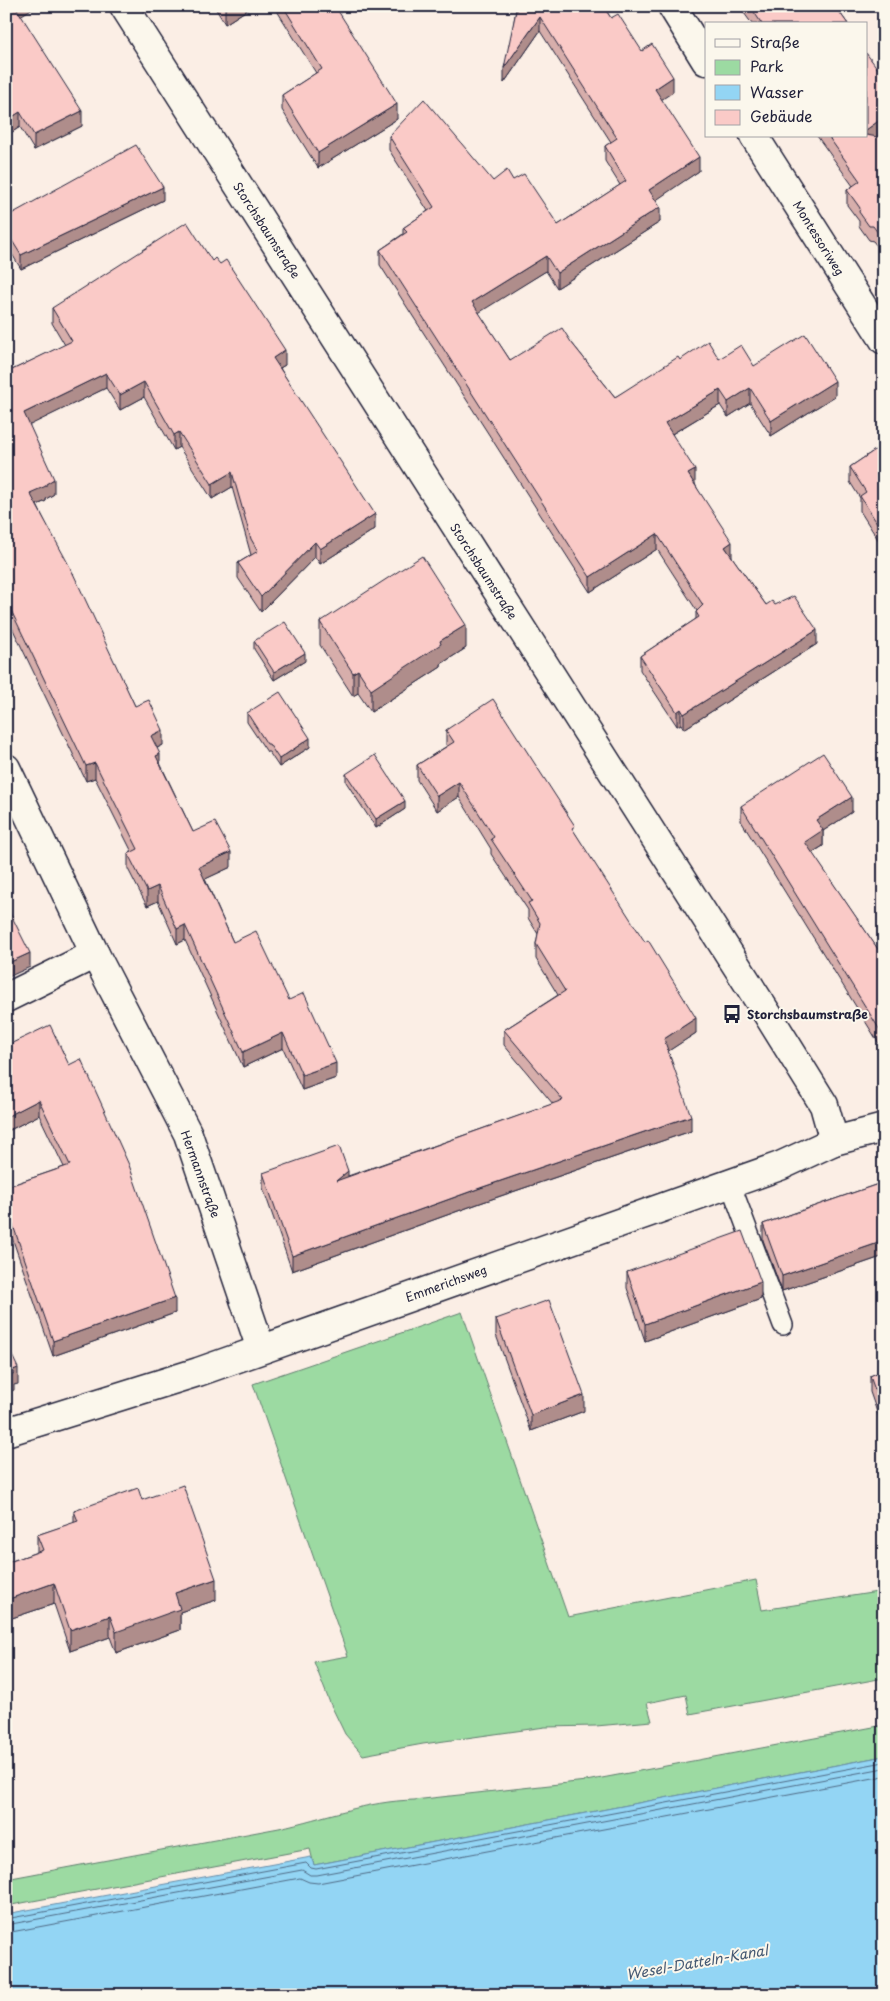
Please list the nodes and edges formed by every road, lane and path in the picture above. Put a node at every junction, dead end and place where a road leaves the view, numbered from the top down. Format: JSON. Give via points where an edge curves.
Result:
{"nodes":[{"id":1,"x":124,"y":6,"type":"edge"},
{"id":2,"x":672,"y":6,"type":"edge"},
{"id":3,"x":705,"y":59,"type":"edge"},
{"id":4,"x":755,"y":138,"type":"edge"},
{"id":5,"x":884,"y":340,"type":"edge"},
{"id":6,"x":6,"y":768,"type":"edge"},
{"id":7,"x":94,"y":954,"type":"junction"},
{"id":8,"x":6,"y":998,"type":"edge"},
{"id":9,"x":884,"y":1128,"type":"edge"},
{"id":10,"x":834,"y":1141,"type":"junction"},
{"id":11,"x":730,"y":1183,"type":"junction"},
{"id":12,"x":784,"y":1325,"type":"dead end"},
{"id":13,"x":262,"y":1349,"type":"junction"},
{"id":14,"x":6,"y":1432,"type":"edge"}],
"edges":[{"from":1,"to":10,"type":"street","name":"Storchsbaumstraße","via":[[824,1105]]},
{"from":2,"to":3,"type":"street"},
{"from":4,"to":5,"type":"street","name":"Montessoriweg"},
{"from":6,"to":7,"type":"street","name":"Hermannstraße"},
{"from":7,"to":8,"type":"street"},
{"from":7,"to":13,"type":"street","name":"Hermannstraße","via":[[188,1134]]},
{"from":9,"to":10,"type":"street","name":"Emmerichsweg"},
{"from":10,"to":11,"type":"street","name":"Emmerichsweg","via":[[780,1166]]},
{"from":11,"to":12,"type":"lane"},
{"from":11,"to":13,"type":"street","name":"Emmerichsweg"},
{"from":13,"to":14,"type":"street","name":"Emmerichsweg"}]}
